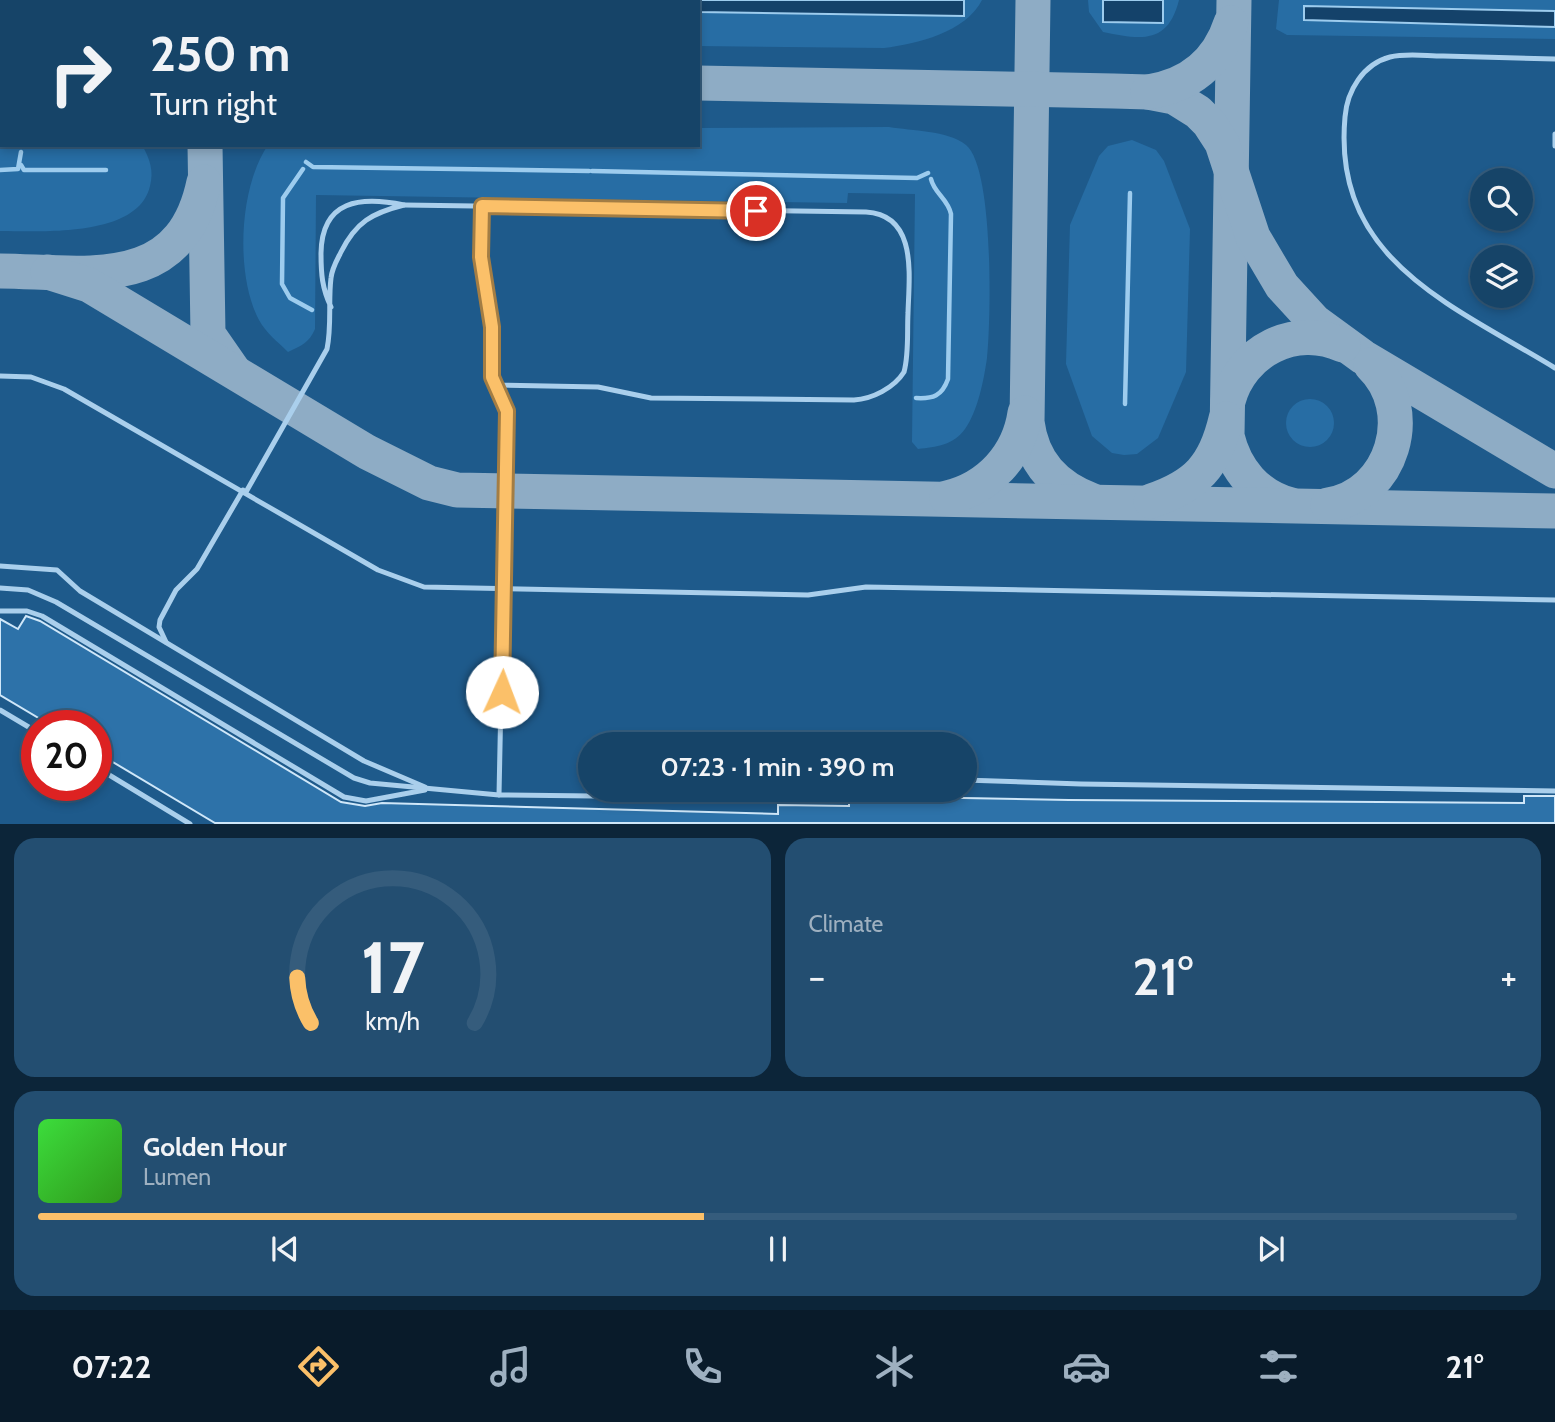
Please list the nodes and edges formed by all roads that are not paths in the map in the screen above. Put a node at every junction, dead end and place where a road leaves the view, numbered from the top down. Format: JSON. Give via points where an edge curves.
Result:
{"nodes":[{"id":1,"x":1555,"y":59,"type":"edge"},
{"id":2,"x":1555,"y":134,"type":"edge"},
{"id":3,"x":1555,"y":146,"type":"edge"},
{"id":4,"x":404,"y":205,"type":"junction"},
{"id":5,"x":482,"y":206,"type":"junction"},
{"id":6,"x":331,"y":307,"type":"junction"},
{"id":7,"x":1555,"y":368,"type":"edge"},
{"id":8,"x":0,"y":376,"type":"edge"},
{"id":9,"x":492,"y":377,"type":"junction"},
{"id":10,"x":244,"y":491,"type":"junction"},
{"id":11,"x":0,"y":566,"type":"edge"},
{"id":12,"x":0,"y":588,"type":"edge"},
{"id":13,"x":505,"y":590,"type":"junction"},
{"id":14,"x":1555,"y":600,"type":"edge"},
{"id":15,"x":0,"y":611,"type":"edge"},
{"id":16,"x":167,"y":643,"type":"junction"},
{"id":17,"x":0,"y":710,"type":"edge"},
{"id":18,"x":21,"y":722,"type":"edge"},
{"id":19,"x":112,"y":777,"type":"edge"},
{"id":20,"x":977,"y":780,"type":"edge"},
{"id":21,"x":431,"y":789,"type":"junction"},
{"id":22,"x":1555,"y":791,"type":"edge"},
{"id":23,"x":499,"y":795,"type":"junction"},
{"id":24,"x":578,"y":796,"type":"edge"},
{"id":25,"x":190,"y":824,"type":"edge"}],
"edges":[{"from":1,"to":7,"type":"lane","via":[[1404,55],[1377,62],[1351,90],[1344,148],[1357,211],[1384,251],[1437,296]]},
{"from":2,"to":3,"type":"lane"},
{"from":4,"to":5,"type":"lane"},
{"from":4,"to":6,"type":"lane","via":[[370,216],[350,234],[332,272]]},
{"from":4,"to":6,"type":"lane","via":[[360,200],[342,208],[326,224],[321,280]]},
{"from":5,"to":9,"type":"lane","via":[[481,257],[492,327]]},
{"from":5,"to":9,"type":"lane","via":[[866,212],[884,215],[897,227],[906,242],[909,265],[904,372],[872,397],[651,398],[598,387],[502,386]]},
{"from":6,"to":10,"type":"lane","via":[[330,336],[321,362]]},
{"from":8,"to":10,"type":"lane","via":[[31,377],[64,389]]},
{"from":9,"to":13,"type":"lane","via":[[507,411]]},
{"from":10,"to":13,"type":"lane","via":[[394,578],[436,588]]},
{"from":10,"to":16,"type":"lane","via":[[160,620]]},
{"from":11,"to":16,"type":"lane","via":[[57,570],[80,591]]},
{"from":12,"to":21,"type":"lane","via":[[28,590],[56,601],[354,778]]},
{"from":13,"to":14,"type":"lane","via":[[808,595],[866,587]]},
{"from":13,"to":23,"type":"lane"},
{"from":15,"to":21,"type":"lane","via":[[42,616],[344,797],[366,801]]},
{"from":16,"to":21,"type":"lane","via":[[364,761]]},
{"from":17,"to":18,"type":"lane"},
{"from":19,"to":25,"type":"lane"},
{"from":20,"to":22,"type":"lane"},
{"from":21,"to":23,"type":"lane"},
{"from":23,"to":24,"type":"lane"}]}
